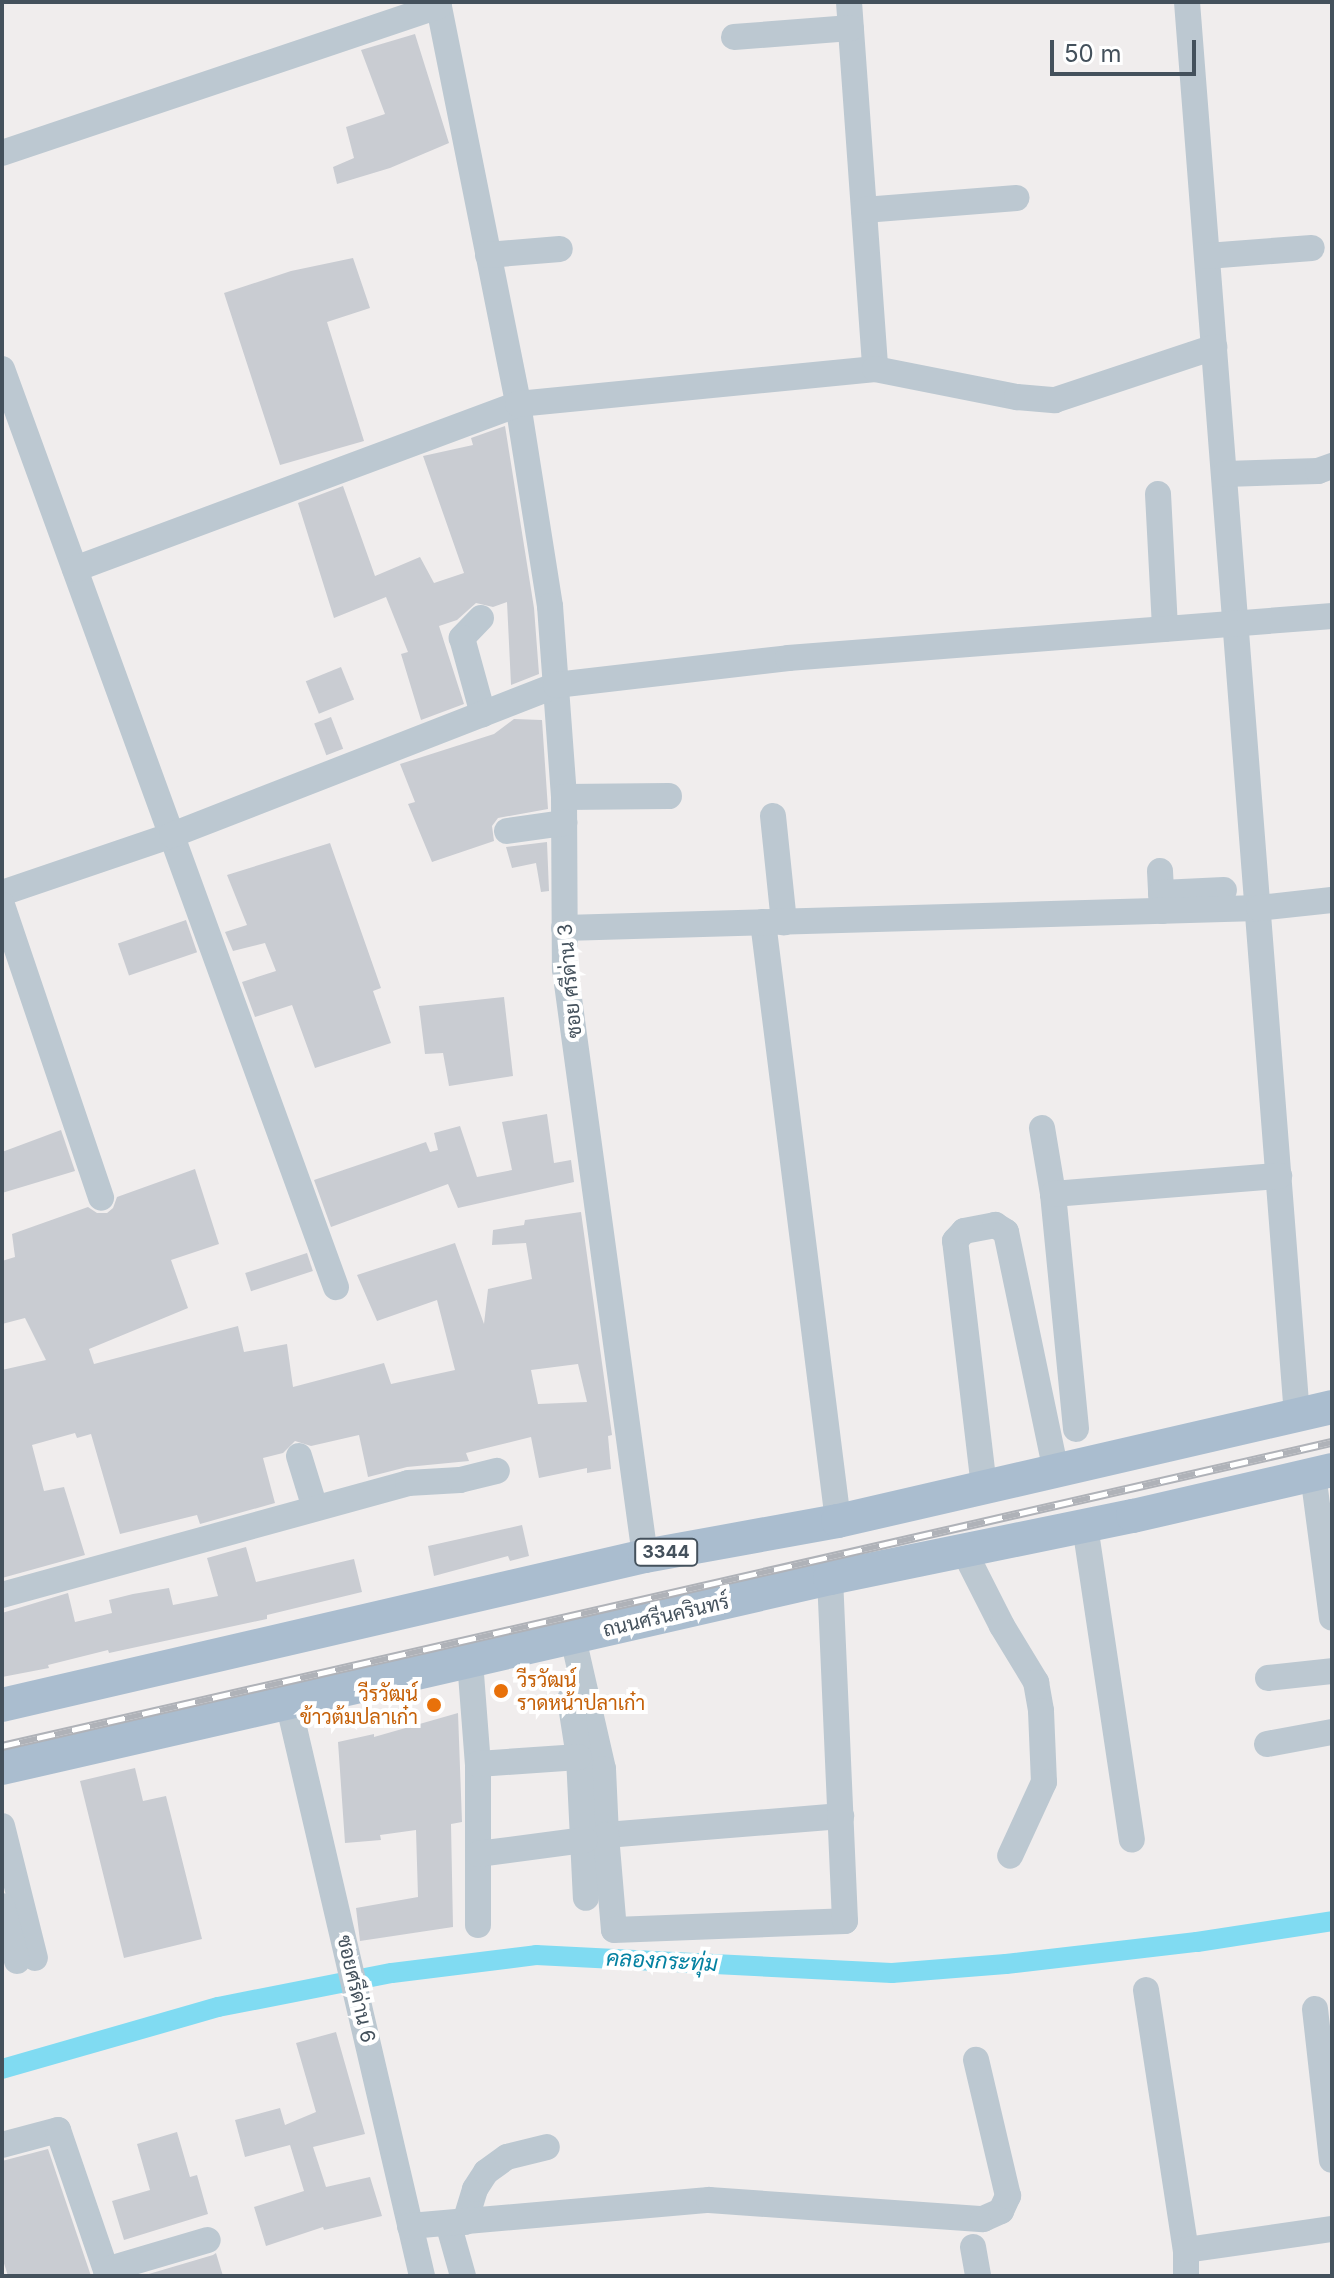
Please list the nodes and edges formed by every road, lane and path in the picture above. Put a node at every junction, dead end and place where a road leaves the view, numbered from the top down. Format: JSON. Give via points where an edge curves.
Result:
{"nodes":[{"id":1,"x":849,"y":2,"type":"edge"},
{"id":2,"x":1187,"y":2,"type":"edge"},
{"id":3,"x":438,"y":4,"type":"edge"},
{"id":4,"x":851,"y":28,"type":"junction"},
{"id":5,"x":734,"y":37,"type":"dead end"},
{"id":6,"x":2,"y":153,"type":"edge"},
{"id":7,"x":1017,"y":198,"type":"dead end"},
{"id":8,"x":864,"y":210,"type":"junction"},
{"id":9,"x":1312,"y":248,"type":"dead end"},
{"id":10,"x":560,"y":249,"type":"dead end"},
{"id":11,"x":488,"y":255,"type":"junction"},
{"id":12,"x":1207,"y":256,"type":"junction"},
{"id":13,"x":1214,"y":347,"type":"junction"},
{"id":14,"x":2,"y":369,"type":"edge"},
{"id":15,"x":875,"y":369,"type":"junction"},
{"id":16,"x":518,"y":404,"type":"junction"},
{"id":17,"x":1332,"y":466,"type":"edge"},
{"id":18,"x":1225,"y":474,"type":"junction"},
{"id":19,"x":1158,"y":494,"type":"dead end"},
{"id":20,"x":75,"y":569,"type":"junction"},
{"id":21,"x":1332,"y":616,"type":"edge"},
{"id":22,"x":481,"y":618,"type":"dead end"},
{"id":23,"x":1237,"y":624,"type":"junction"},
{"id":24,"x":1165,"y":629,"type":"junction"},
{"id":25,"x":556,"y":685,"type":"junction"},
{"id":26,"x":483,"y":714,"type":"junction"},
{"id":27,"x":669,"y":796,"type":"dead end"},
{"id":28,"x":564,"y":810,"type":"junction"},
{"id":29,"x":773,"y":816,"type":"dead end"},
{"id":30,"x":507,"y":831,"type":"dead end"},
{"id":31,"x":172,"y":835,"type":"junction"},
{"id":32,"x":1224,"y":890,"type":"dead end"},
{"id":33,"x":1161,"y":892,"type":"junction"},
{"id":34,"x":2,"y":893,"type":"edge"},
{"id":35,"x":1332,"y":900,"type":"edge"},
{"id":36,"x":2,"y":905,"type":"edge"},
{"id":37,"x":1259,"y":908,"type":"junction"},
{"id":38,"x":774,"y":922,"type":"junction"},
{"id":39,"x":564,"y":928,"type":"junction"},
{"id":40,"x":1042,"y":1128,"type":"dead end"},
{"id":41,"x":1279,"y":1176,"type":"junction"},
{"id":42,"x":1053,"y":1194,"type":"junction"},
{"id":43,"x":101,"y":1198,"type":"dead end"},
{"id":44,"x":336,"y":1287,"type":"dead end"},
{"id":45,"x":1332,"y":1407,"type":"edge"},
{"id":46,"x":1297,"y":1416,"type":"junction"},
{"id":47,"x":1076,"y":1429,"type":"dead end"},
{"id":48,"x":299,"y":1456,"type":"dead end"},
{"id":49,"x":497,"y":1471,"type":"dead end"},
{"id":50,"x":1056,"y":1471,"type":"junction"},
{"id":51,"x":1322,"y":1472,"type":"edge"},
{"id":52,"x":984,"y":1487,"type":"junction"},
{"id":53,"x":315,"y":1508,"type":"junction"},
{"id":54,"x":838,"y":1521,"type":"junction"},
{"id":55,"x":1085,"y":1526,"type":"junction"},
{"id":56,"x":964,"y":1551,"type":"junction"},
{"id":57,"x":645,"y":1556,"type":"junction"},
{"id":58,"x":838,"y":1577,"type":"junction"},
{"id":59,"x":2,"y":1595,"type":"edge"},
{"id":60,"x":1332,"y":1618,"type":"edge"},
{"id":61,"x":565,"y":1640,"type":"junction"},
{"id":62,"x":470,"y":1661,"type":"junction"},
{"id":63,"x":1332,"y":1671,"type":"edge"},
{"id":64,"x":1268,"y":1678,"type":"dead end"},
{"id":65,"x":288,"y":1702,"type":"junction"},
{"id":66,"x":2,"y":1705,"type":"edge"},
{"id":67,"x":1332,"y":1732,"type":"edge"},
{"id":68,"x":1267,"y":1744,"type":"dead end"},
{"id":69,"x":579,"y":1757,"type":"junction"},
{"id":70,"x":478,"y":1764,"type":"junction"},
{"id":71,"x":2,"y":1768,"type":"edge"},
{"id":72,"x":841,"y":1816,"type":"junction"},
{"id":73,"x":2,"y":1826,"type":"edge"},
{"id":74,"x":596,"y":1838,"type":"junction"},
{"id":75,"x":1132,"y":1840,"type":"dead end"},
{"id":76,"x":478,"y":1854,"type":"junction"},
{"id":77,"x":1010,"y":1856,"type":"dead end"},
{"id":78,"x":586,"y":1898,"type":"dead end"},
{"id":79,"x":2,"y":1906,"type":"edge"},
{"id":80,"x":478,"y":1925,"type":"dead end"},
{"id":81,"x":1146,"y":1990,"type":"dead end"},
{"id":82,"x":1315,"y":2009,"type":"dead end"},
{"id":83,"x":976,"y":2060,"type":"dead end"},
{"id":84,"x":1329,"y":2111,"type":"edge"},
{"id":85,"x":2,"y":2145,"type":"edge"},
{"id":86,"x":547,"y":2147,"type":"dead end"},
{"id":87,"x":1332,"y":2160,"type":"edge"},
{"id":88,"x":457,"y":2222,"type":"junction"},
{"id":89,"x":410,"y":2226,"type":"junction"},
{"id":90,"x":1332,"y":2229,"type":"edge"},
{"id":91,"x":208,"y":2240,"type":"dead end"},
{"id":92,"x":973,"y":2247,"type":"dead end"},
{"id":93,"x":1186,"y":2250,"type":"junction"},
{"id":94,"x":107,"y":2273,"type":"edge"},
{"id":95,"x":422,"y":2276,"type":"edge"},
{"id":96,"x":463,"y":2276,"type":"edge"},
{"id":97,"x":978,"y":2276,"type":"edge"},
{"id":98,"x":1186,"y":2276,"type":"edge"}],
"edges":[{"from":1,"to":4,"type":"street"},
{"from":2,"to":12,"type":"street"},
{"from":3,"to":6,"type":"street"},
{"from":3,"to":11,"type":"street","name":"ซอย ศรีด่าน 3"},
{"from":4,"to":5,"type":"street"},
{"from":4,"to":8,"type":"street"},
{"from":7,"to":8,"type":"street"},
{"from":8,"to":15,"type":"street"},
{"from":9,"to":12,"type":"street"},
{"from":10,"to":11,"type":"street"},
{"from":11,"to":16,"type":"street","name":"ซอย ศรีด่าน 3"},
{"from":12,"to":13,"type":"street"},
{"from":13,"to":15,"type":"street","via":[[1055,400]]},
{"from":13,"to":18,"type":"street"},
{"from":14,"to":20,"type":"street"},
{"from":15,"to":16,"type":"street"},
{"from":16,"to":20,"type":"street"},
{"from":16,"to":25,"type":"street","name":"ซอย ศรีด่าน 3","via":[[550,606]]},
{"from":17,"to":18,"type":"street"},
{"from":18,"to":23,"type":"street"},
{"from":19,"to":24,"type":"street"},
{"from":20,"to":31,"type":"street"},
{"from":21,"to":23,"type":"street"},
{"from":22,"to":26,"type":"street","via":[[462,638]]},
{"from":23,"to":24,"type":"street"},
{"from":23,"to":37,"type":"street"},
{"from":24,"to":25,"type":"street","via":[[788,658]]},
{"from":25,"to":26,"type":"street"},
{"from":25,"to":28,"type":"street","name":"ซอย ศรีด่าน 3"},
{"from":26,"to":31,"type":"street"},
{"from":27,"to":28,"type":"street"},
{"from":28,"to":30,"type":"street"},
{"from":28,"to":39,"type":"street","name":"ซอย ศรีด่าน 3"},
{"from":29,"to":38,"type":"street"},
{"from":31,"to":34,"type":"street"},
{"from":31,"to":44,"type":"street"},
{"from":32,"to":33,"type":"street"},
{"from":33,"to":37,"type":"street"},
{"from":33,"to":38,"type":"street"},
{"from":35,"to":37,"type":"street"},
{"from":36,"to":43,"type":"street"},
{"from":37,"to":41,"type":"street"},
{"from":38,"to":39,"type":"street"},
{"from":38,"to":54,"type":"street"},
{"from":39,"to":57,"type":"street","name":"ซอย ศรีด่าน 3","via":[[565,969]]},
{"from":40,"to":42,"type":"street"},
{"from":41,"to":42,"type":"street"},
{"from":41,"to":46,"type":"street"},
{"from":42,"to":47,"type":"street"},
{"from":45,"to":46,"type":"main road","number":"3344"},
{"from":46,"to":50,"type":"main road","number":"3344"},
{"from":48,"to":53,"type":"street"},
{"from":49,"to":53,"type":"street","via":[[408,1483]]},
{"from":50,"to":52,"type":"main road","number":"3344"},
{"from":50,"to":52,"type":"street","via":[[1006,1232],[995,1225],[964,1231],[955,1241]]},
{"from":51,"to":55,"type":"main road","name":"ถนนศรีนครินทร์"},
{"from":51,"to":60,"type":"street"},
{"from":52,"to":54,"type":"main road","number":"3344"},
{"from":53,"to":59,"type":"street"},
{"from":54,"to":57,"type":"main road","number":"3344"},
{"from":54,"to":58,"type":"main road"},
{"from":55,"to":56,"type":"main road","name":"ถนนศรีนครินทร์"},
{"from":55,"to":75,"type":"street"},
{"from":56,"to":58,"type":"main road","name":"ถนนศรีนครินทร์"},
{"from":56,"to":77,"type":"street","via":[[1036,1682],[1041,1711],[1044,1782]]},
{"from":57,"to":66,"type":"main road","number":"3344"},
{"from":58,"to":61,"type":"main road","name":"ถนนศรีนครินทร์"},
{"from":58,"to":72,"type":"street"},
{"from":61,"to":62,"type":"main road","name":"ถนนศรีนครินทร์"},
{"from":61,"to":69,"type":"street"},
{"from":61,"to":74,"type":"street","via":[[603,1769]]},
{"from":62,"to":65,"type":"main road","name":"ถนนศรีนครินทร์"},
{"from":62,"to":70,"type":"street"},
{"from":63,"to":64,"type":"street"},
{"from":65,"to":71,"type":"main road","name":"ถนนศรีนครินทร์"},
{"from":65,"to":89,"type":"street","name":"ซอยศรีด่าน 6"},
{"from":67,"to":68,"type":"street"},
{"from":69,"to":70,"type":"street"},
{"from":69,"to":74,"type":"street"},
{"from":70,"to":76,"type":"street"},
{"from":72,"to":74,"type":"street"},
{"from":72,"to":74,"type":"street","via":[[845,1921],[614,1930]]},
{"from":73,"to":79,"type":"street","via":[[26,1959]]},
{"from":74,"to":76,"type":"street"},
{"from":74,"to":78,"type":"street"},
{"from":76,"to":80,"type":"street"},
{"from":81,"to":93,"type":"street"},
{"from":82,"to":84,"type":"street"},
{"from":83,"to":88,"type":"street","via":[[1008,2196],[1001,2211],[983,2219],[709,2200]]},
{"from":84,"to":87,"type":"street"},
{"from":85,"to":94,"type":"street","via":[[58,2130]]},
{"from":86,"to":88,"type":"street","via":[[507,2157],[486,2172]]},
{"from":88,"to":89,"type":"street"},
{"from":88,"to":96,"type":"street"},
{"from":89,"to":95,"type":"street","name":"ซอยศรีด่าน 6"},
{"from":90,"to":93,"type":"street"},
{"from":91,"to":94,"type":"street"},
{"from":92,"to":97,"type":"street"},
{"from":93,"to":98,"type":"street"}]}
